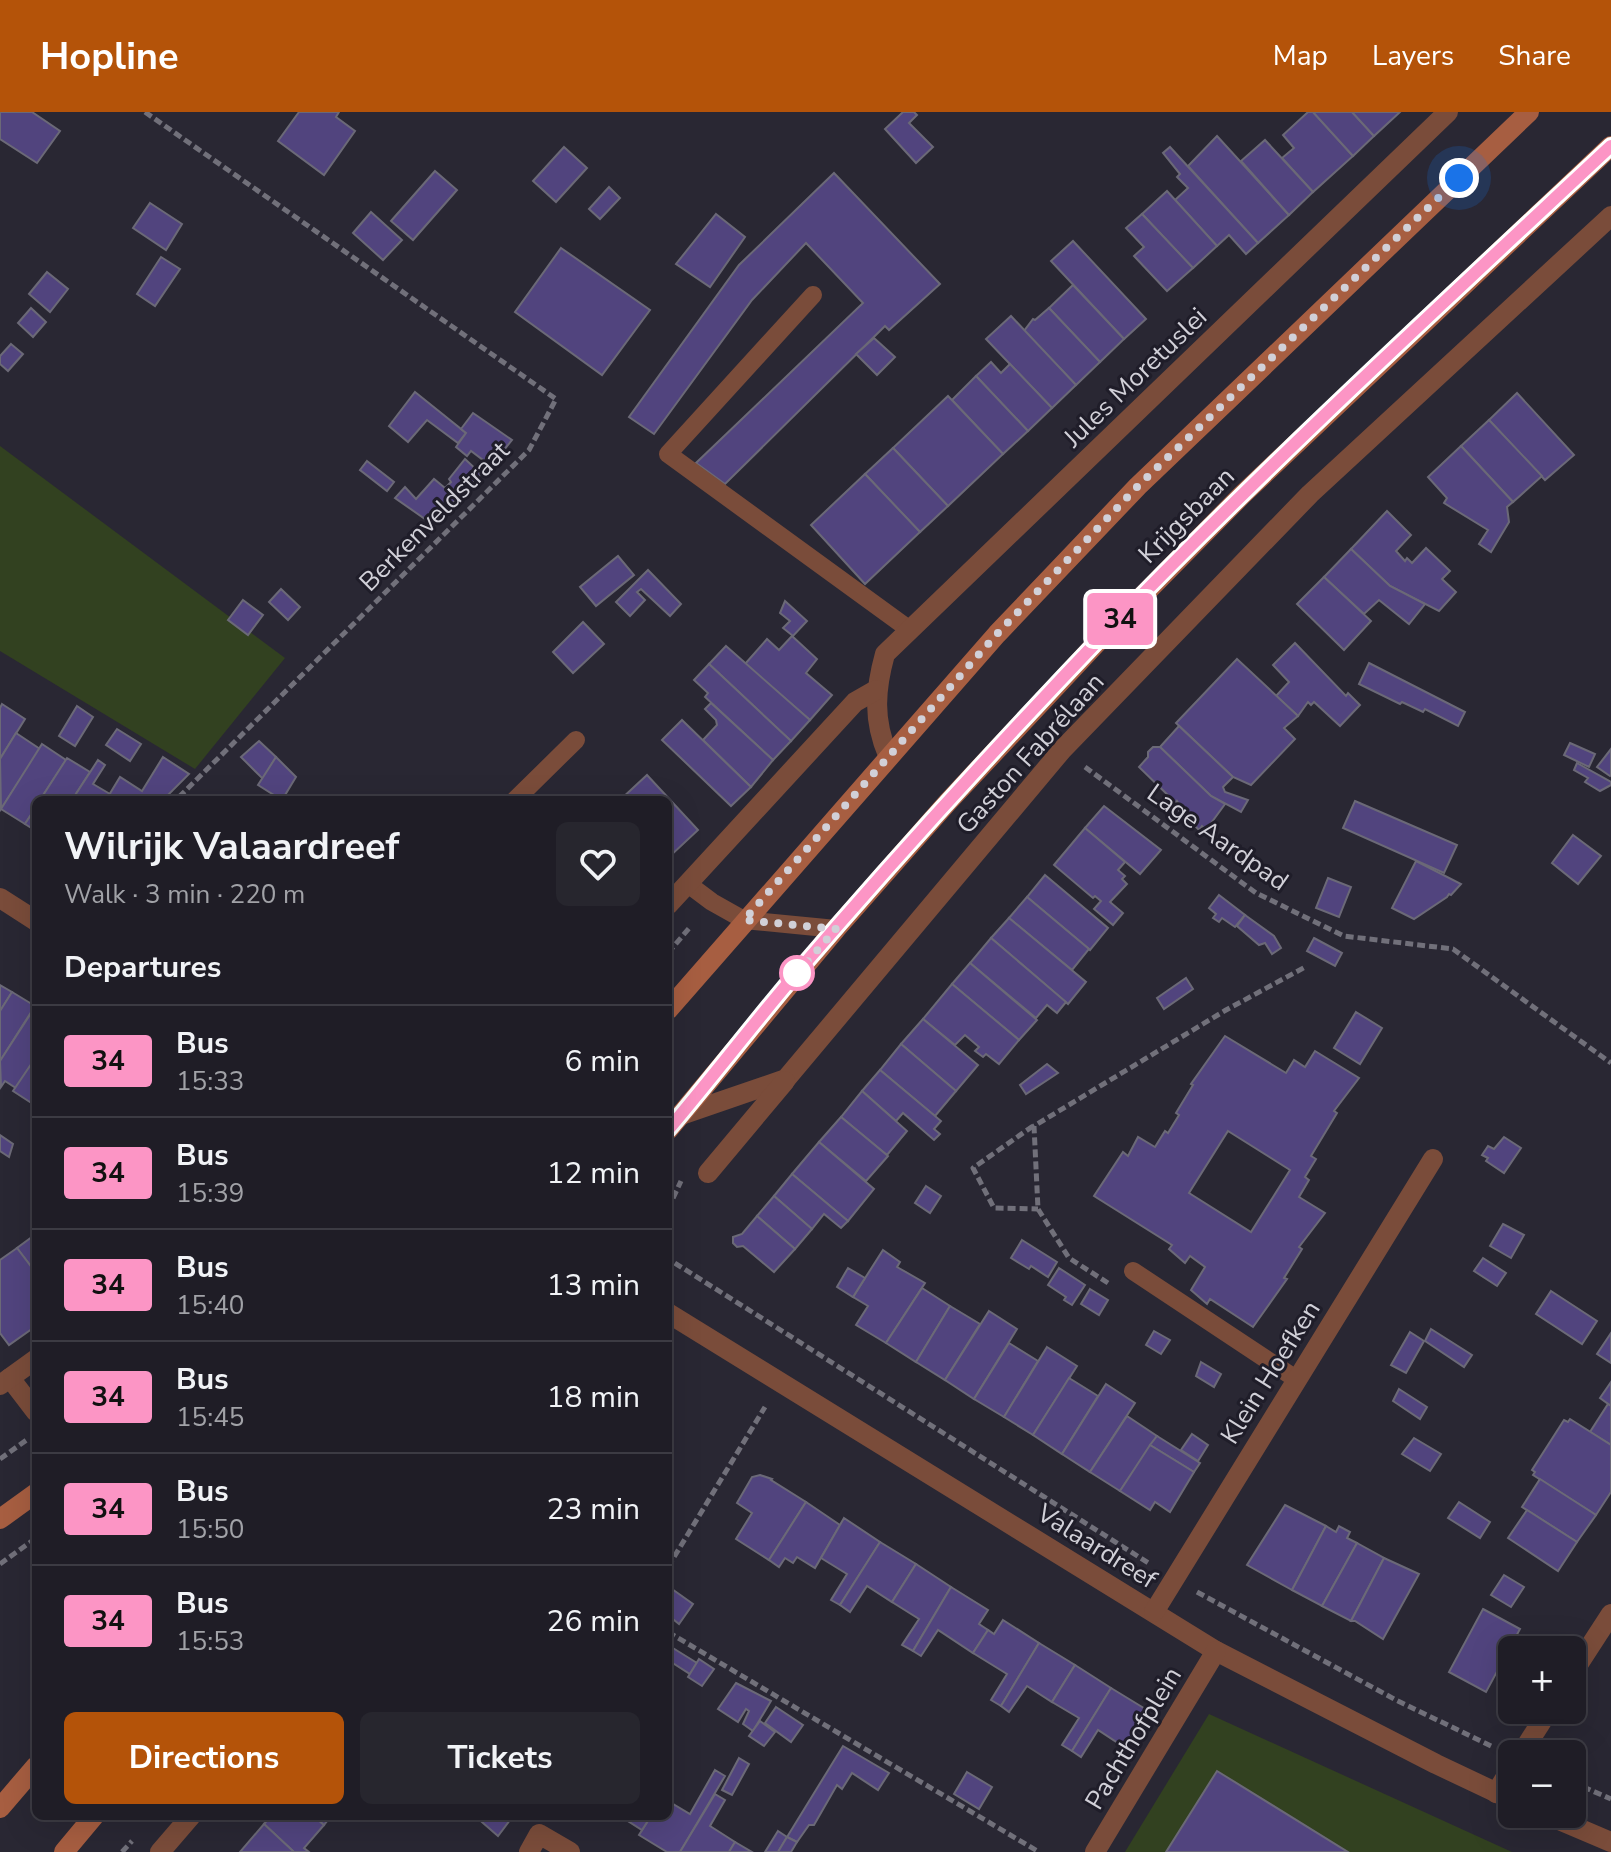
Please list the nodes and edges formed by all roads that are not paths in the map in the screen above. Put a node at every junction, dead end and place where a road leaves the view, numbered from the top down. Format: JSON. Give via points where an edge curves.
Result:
{"nodes":[{"id":1,"x":1448,"y":112,"type":"edge"},
{"id":2,"x":1529,"y":112,"type":"edge"},
{"id":3,"x":1611,"y":146,"type":"edge"},
{"id":4,"x":1611,"y":216,"type":"edge"},
{"id":5,"x":813,"y":295,"type":"dead end"},
{"id":6,"x":910,"y":630,"type":"junction"},
{"id":7,"x":876,"y":690,"type":"junction"},
{"id":8,"x":576,"y":740,"type":"dead end"},
{"id":9,"x":888,"y":755,"type":"junction"},
{"id":10,"x":519,"y":796,"type":"edge"},
{"id":11,"x":688,"y":884,"type":"junction"},
{"id":12,"x":0,"y":898,"type":"edge"},
{"id":13,"x":672,"y":901,"type":"edge"},
{"id":14,"x":32,"y":918,"type":"edge"},
{"id":15,"x":744,"y":920,"type":"junction"},
{"id":16,"x":836,"y":929,"type":"junction"},
{"id":17,"x":672,"y":1005,"type":"edge"},
{"id":18,"x":786,"y":1079,"type":"junction"},
{"id":19,"x":674,"y":1122,"type":"edge"},
{"id":20,"x":1433,"y":1159,"type":"dead end"},
{"id":21,"x":708,"y":1173,"type":"dead end"},
{"id":22,"x":1133,"y":1271,"type":"dead end"},
{"id":23,"x":672,"y":1315,"type":"edge"},
{"id":24,"x":32,"y":1362,"type":"edge"},
{"id":25,"x":1296,"y":1379,"type":"junction"},
{"id":26,"x":5,"y":1381,"type":"edge"},
{"id":27,"x":32,"y":1408,"type":"edge"},
{"id":28,"x":32,"y":1496,"type":"edge"},
{"id":29,"x":0,"y":1519,"type":"edge"},
{"id":30,"x":1154,"y":1612,"type":"junction"},
{"id":31,"x":1611,"y":1614,"type":"edge"},
{"id":32,"x":1216,"y":1651,"type":"junction"},
{"id":33,"x":1586,"y":1652,"type":"edge"},
{"id":34,"x":32,"y":1771,"type":"edge"},
{"id":35,"x":1498,"y":1793,"type":"edge"},
{"id":36,"x":0,"y":1808,"type":"edge"},
{"id":37,"x":91,"y":1820,"type":"edge"},
{"id":38,"x":188,"y":1820,"type":"edge"},
{"id":39,"x":1578,"y":1828,"type":"edge"},
{"id":40,"x":1611,"y":1842,"type":"edge"},
{"id":41,"x":64,"y":1852,"type":"edge"},
{"id":42,"x":160,"y":1852,"type":"edge"},
{"id":43,"x":529,"y":1852,"type":"edge"},
{"id":44,"x":570,"y":1852,"type":"edge"},
{"id":45,"x":1095,"y":1852,"type":"edge"}],
"edges":[{"from":1,"to":6,"type":"street","name":"Jules Moretuslei"},
{"from":2,"to":9,"type":"main road","name":"Krijgsbaan","via":[[1138,486]]},
{"from":3,"to":16,"type":"main road","name":"Krijgsbaan","via":[[1242,495],[1097,642]]},
{"from":4,"to":18,"type":"street","name":"Gaston Fabrélaan","via":[[1310,494],[1062,750]]},
{"from":5,"to":6,"type":"lane","via":[[668,454]]},
{"from":6,"to":7,"type":"street","name":"Jules Moretuslei","via":[[885,654]]},
{"from":7,"to":9,"type":"street","name":"Jules Moretuslei"},
{"from":7,"to":11,"type":"street","via":[[855,702]]},
{"from":8,"to":10,"type":"lane"},
{"from":9,"to":15,"type":"main road","name":"Krijgsbaan"},
{"from":11,"to":13,"type":"street"},
{"from":11,"to":15,"type":"lane"},
{"from":12,"to":14,"type":"street"},
{"from":15,"to":16,"type":"lane"},
{"from":15,"to":17,"type":"main road","name":"Krijgsbaan"},
{"from":16,"to":19,"type":"main road","name":"Krijgsbaan"},
{"from":18,"to":19,"type":"street"},
{"from":18,"to":21,"type":"street","name":"Gaston Fabrélaan"},
{"from":20,"to":25,"type":"street","name":"Klein Hoefken"},
{"from":22,"to":25,"type":"lane"},
{"from":23,"to":30,"type":"street","name":"Valaardreef"},
{"from":24,"to":26,"type":"street"},
{"from":25,"to":30,"type":"street","name":"Klein Hoefken"},
{"from":26,"to":27,"type":"street"},
{"from":28,"to":29,"type":"main road"},
{"from":30,"to":32,"type":"street","name":"Valaardreef"},
{"from":31,"to":33,"type":"street"},
{"from":32,"to":35,"type":"street","name":"Valaardreef"},
{"from":32,"to":45,"type":"street","name":"Pachthofplein"},
{"from":34,"to":36,"type":"main road"},
{"from":37,"to":41,"type":"main road"},
{"from":38,"to":42,"type":"street"},
{"from":39,"to":40,"type":"street"},
{"from":43,"to":44,"type":"street","via":[[539,1834]]}]}
